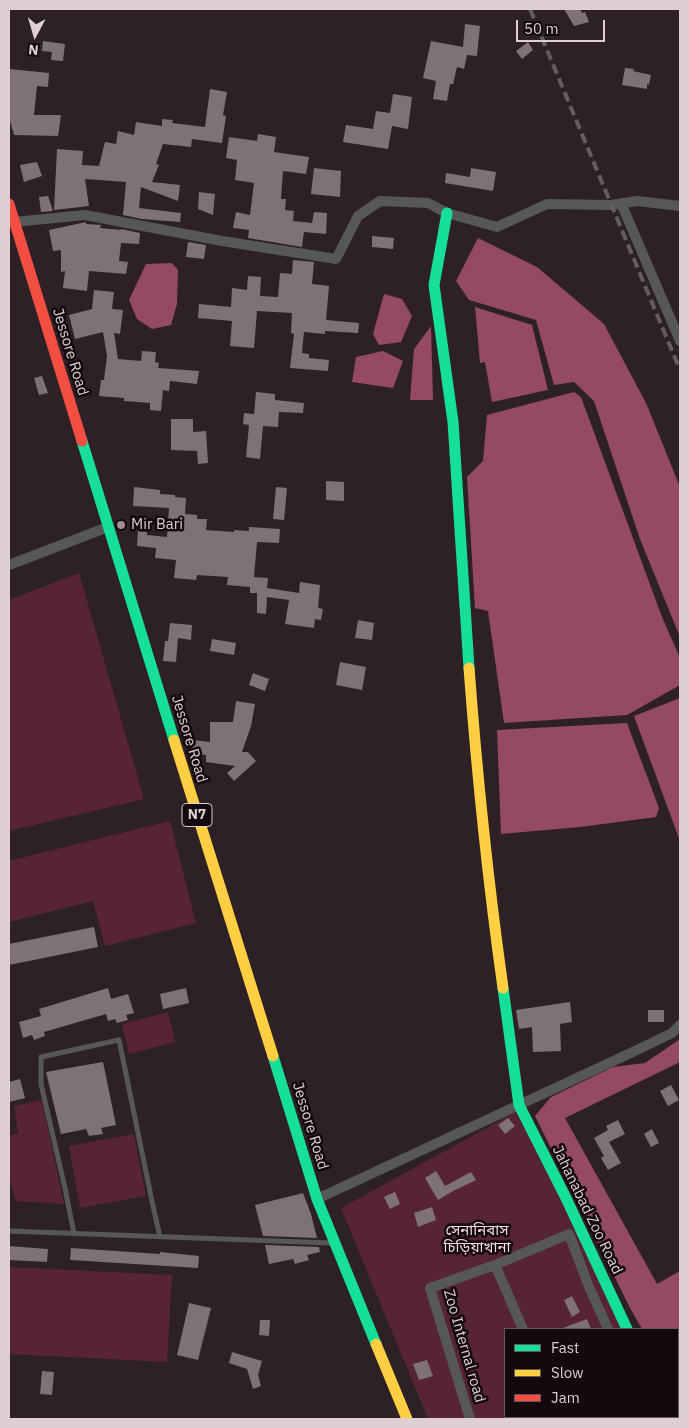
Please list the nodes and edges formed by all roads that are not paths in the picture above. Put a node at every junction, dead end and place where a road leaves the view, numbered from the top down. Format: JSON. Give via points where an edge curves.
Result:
{"nodes":[{"id":1,"x":621,"y":203,"type":"junction"},
{"id":2,"x":9,"y":204,"type":"edge"},
{"id":3,"x":680,"y":206,"type":"edge"},
{"id":4,"x":446,"y":213,"type":"junction"},
{"id":5,"x":14,"y":222,"type":"junction"},
{"id":6,"x":680,"y":341,"type":"edge"},
{"id":7,"x":108,"y":527,"type":"junction"},
{"id":8,"x":9,"y":564,"type":"edge"},
{"id":9,"x":680,"y":1025,"type":"edge"},
{"id":10,"x":519,"y":1105,"type":"junction"},
{"id":11,"x":317,"y":1199,"type":"junction"},
{"id":12,"x":9,"y":1231,"type":"edge"},
{"id":13,"x":74,"y":1234,"type":"junction"},
{"id":14,"x":160,"y":1236,"type":"junction"},
{"id":15,"x":335,"y":1244,"type":"junction"},
{"id":16,"x":495,"y":1265,"type":"junction"},
{"id":17,"x":524,"y":1328,"type":"edge"},
{"id":18,"x":608,"y":1328,"type":"edge"},
{"id":19,"x":627,"y":1328,"type":"edge"},
{"id":20,"x":407,"y":1419,"type":"edge"},
{"id":21,"x":470,"y":1419,"type":"edge"}],
"edges":[{"from":1,"to":3,"type":"street","via":[[636,201]]},
{"from":1,"to":4,"type":"street","via":[[547,204],[497,227]]},
{"from":1,"to":6,"type":"street"},
{"from":2,"to":5,"type":"main road","name":"Jessore Road","number":"N7"},
{"from":4,"to":5,"type":"street","via":[[428,203],[380,201],[358,216],[336,259],[85,216]]},
{"from":4,"to":10,"type":"main road","name":"Jahanabad Zoo Road","via":[[434,285],[452,422],[478,776]]},
{"from":5,"to":7,"type":"main road","name":"Jessore Road","number":"N7"},
{"from":7,"to":8,"type":"street"},
{"from":7,"to":11,"type":"main road","name":"Jessore Road","number":"N7"},
{"from":9,"to":10,"type":"street","via":[[672,1033]]},
{"from":10,"to":11,"type":"street"},
{"from":10,"to":19,"type":"main road","name":"Jahanabad Zoo Road"},
{"from":11,"to":15,"type":"main road","name":"Jessore Road","number":"N7"},
{"from":12,"to":13,"type":"lane"},
{"from":13,"to":14,"type":"lane"},
{"from":13,"to":14,"type":"lane","via":[[41,1084],[41,1057],[119,1040]]},
{"from":14,"to":15,"type":"lane"},
{"from":15,"to":20,"type":"main road","name":"Jessore Road","number":"N7"},
{"from":16,"to":17,"type":"street"},
{"from":16,"to":18,"type":"street","name":"Zoo Internal road","via":[[569,1234]]},
{"from":16,"to":21,"type":"street","name":"Zoo Internal road","via":[[430,1288]]}]}
